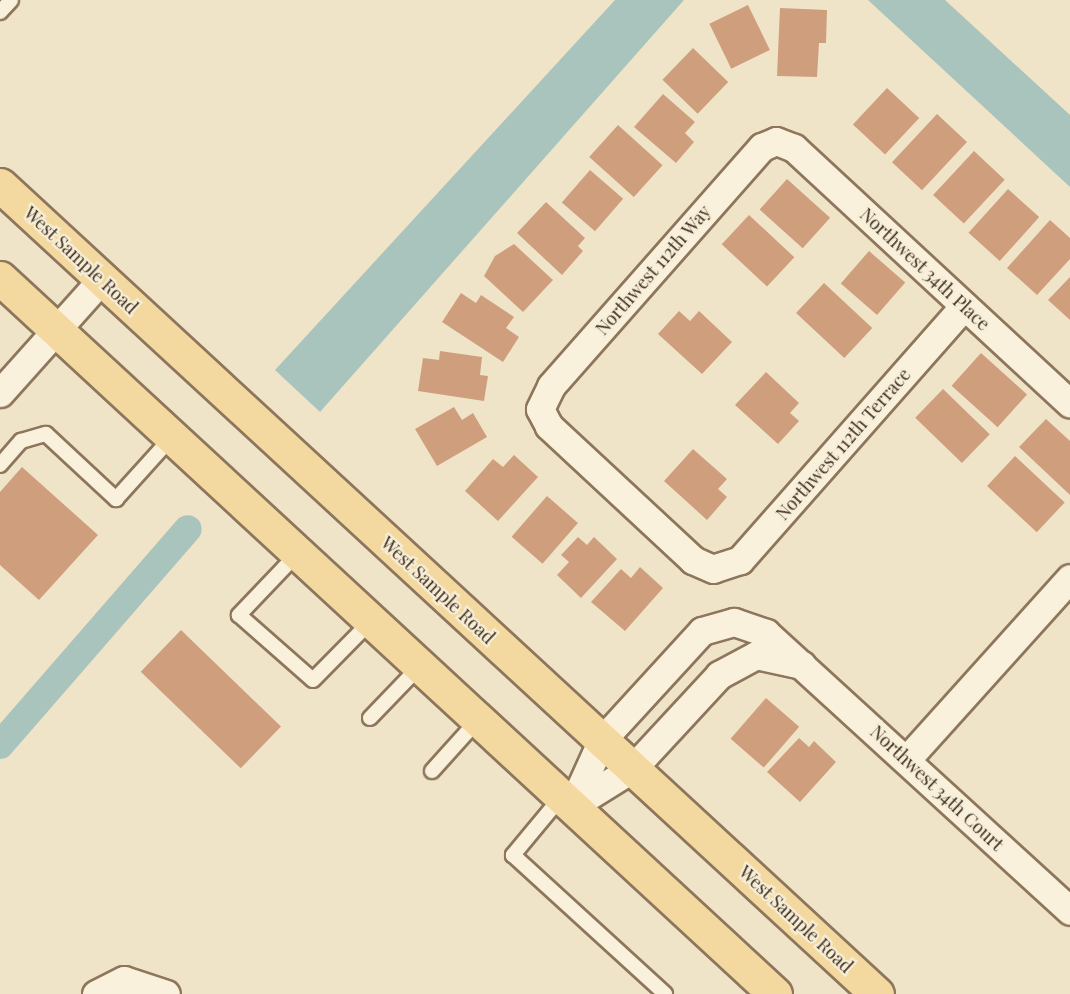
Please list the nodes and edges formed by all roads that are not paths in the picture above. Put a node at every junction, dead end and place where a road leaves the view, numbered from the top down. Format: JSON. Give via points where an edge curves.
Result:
{"nodes":[{"id":1,"x":11,"y":0,"type":"edge"},
{"id":2,"x":0,"y":12,"type":"edge"},
{"id":3,"x":776,"y":141,"type":"joint"},
{"id":4,"x":0,"y":185,"type":"edge"},
{"id":5,"x":0,"y":278,"type":"edge"},
{"id":6,"x":101,"y":280,"type":"junction"},
{"id":7,"x":964,"y":306,"type":"junction"},
{"id":8,"x":56,"y":329,"type":"junction"},
{"id":9,"x":0,"y":393,"type":"edge"},
{"id":10,"x":1070,"y":404,"type":"edge"},
{"id":11,"x":172,"y":438,"type":"junction"},
{"id":12,"x":0,"y":465,"type":"edge"},
{"id":13,"x":298,"y":553,"type":"junction"},
{"id":14,"x":713,"y":569,"type":"joint"},
{"id":15,"x":1070,"y":578,"type":"edge"},
{"id":16,"x":371,"y":621,"type":"junction"},
{"id":17,"x":420,"y":666,"type":"junction"},
{"id":18,"x":803,"y":666,"type":"junction"},
{"id":19,"x":370,"y":718,"type":"dead end"},
{"id":20,"x":478,"y":720,"type":"junction"},
{"id":21,"x":602,"y":740,"type":"junction"},
{"id":22,"x":908,"y":758,"type":"junction"},
{"id":23,"x":633,"y":768,"type":"junction"},
{"id":24,"x":432,"y":771,"type":"dead end"},
{"id":25,"x":567,"y":801,"type":"junction"},
{"id":26,"x":1070,"y":911,"type":"edge"},
{"id":27,"x":96,"y":994,"type":"edge"},
{"id":28,"x":166,"y":994,"type":"edge"},
{"id":29,"x":665,"y":994,"type":"edge"},
{"id":30,"x":775,"y":994,"type":"edge"},
{"id":31,"x":877,"y":994,"type":"edge"}],
"edges":[{"from":1,"to":2,"type":"lane"},
{"from":3,"to":7,"type":"street","name":"Northwest 34th Place","via":[[794,148]]},
{"from":3,"to":14,"type":"street","name":"Northwest 112th Way","via":[[762,147],[551,386],[540,409],[549,426],[684,552]]},
{"from":4,"to":6,"type":"main road","name":"West Sample Road"},
{"from":5,"to":8,"type":"main road"},
{"from":6,"to":8,"type":"street"},
{"from":6,"to":21,"type":"main road","name":"West Sample Road"},
{"from":7,"to":10,"type":"street","name":"Northwest 34th Place"},
{"from":7,"to":14,"type":"street","name":"Northwest 112th Terrace","via":[[740,560]]},
{"from":8,"to":9,"type":"street"},
{"from":8,"to":11,"type":"main road"},
{"from":11,"to":12,"type":"lane","via":[[116,499],[46,434],[21,441]]},
{"from":11,"to":13,"type":"main road"},
{"from":13,"to":16,"type":"main road"},
{"from":13,"to":16,"type":"lane","via":[[239,615],[313,680]]},
{"from":15,"to":22,"type":"street"},
{"from":16,"to":17,"type":"main road"},
{"from":17,"to":19,"type":"lane"},
{"from":17,"to":20,"type":"main road"},
{"from":18,"to":21,"type":"street","name":"Northwest 34th Court","via":[[766,633],[734,622],[702,631]]},
{"from":18,"to":22,"type":"street","name":"Northwest 34th Court"},
{"from":18,"to":23,"type":"street","name":"Northwest 34th Court","via":[[756,656],[719,675]]},
{"from":20,"to":24,"type":"lane"},
{"from":20,"to":25,"type":"main road"},
{"from":21,"to":23,"type":"main road","name":"West Sample Road"},
{"from":21,"to":25,"type":"street","name":"Northwest 34th Court"},
{"from":22,"to":26,"type":"street","name":"Northwest 34th Court"},
{"from":23,"to":25,"type":"street","name":"Northwest 34th Court"},
{"from":23,"to":31,"type":"main road","name":"West Sample Road"},
{"from":25,"to":29,"type":"lane","via":[[513,855]]},
{"from":25,"to":30,"type":"main road"},
{"from":27,"to":28,"type":"street","via":[[124,980]]}]}
